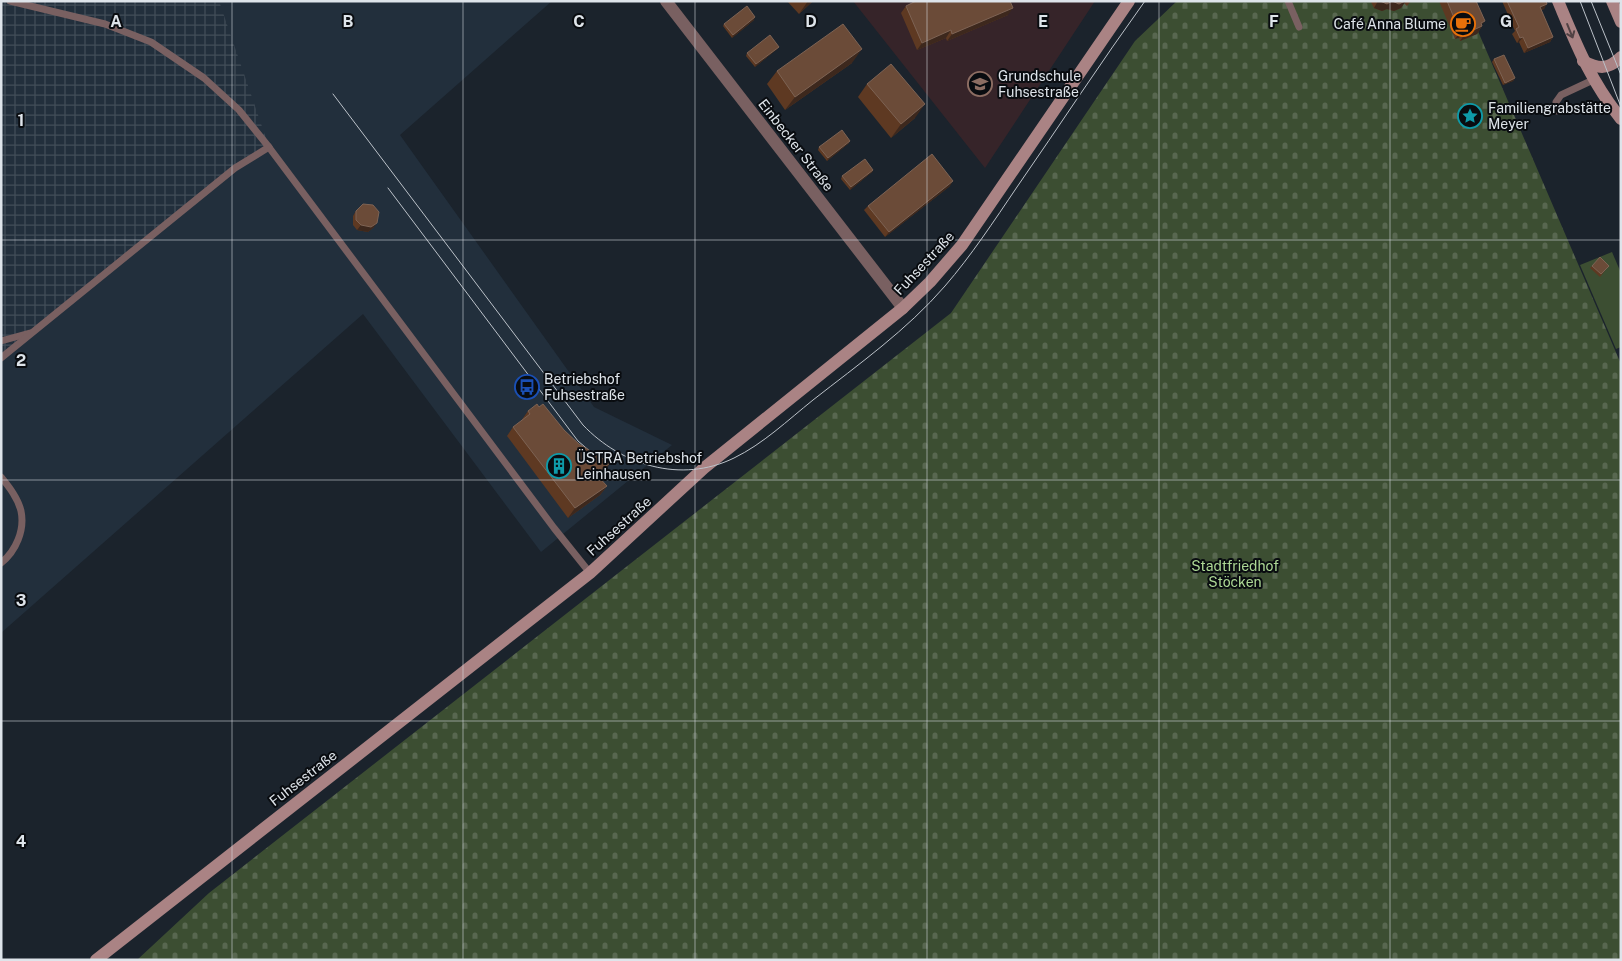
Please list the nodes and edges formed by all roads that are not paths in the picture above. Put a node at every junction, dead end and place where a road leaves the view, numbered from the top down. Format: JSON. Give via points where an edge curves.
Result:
{"nodes":[{"id":1,"x":10,"y":1,"type":"edge"},
{"id":2,"x":49,"y":1,"type":"edge"},
{"id":3,"x":666,"y":1,"type":"edge"},
{"id":4,"x":1129,"y":1,"type":"edge"},
{"id":5,"x":1288,"y":1,"type":"edge"},
{"id":6,"x":1558,"y":1,"type":"edge"},
{"id":7,"x":1612,"y":1,"type":"edge"},
{"id":8,"x":51,"y":10,"type":"junction"},
{"id":9,"x":1621,"y":22,"type":"edge"},
{"id":10,"x":1299,"y":27,"type":"dead end"},
{"id":11,"x":1621,"y":57,"type":"edge"},
{"id":12,"x":1583,"y":62,"type":"junction"},
{"id":13,"x":1593,"y":80,"type":"junction"},
{"id":14,"x":1556,"y":111,"type":"dead end"},
{"id":15,"x":1621,"y":119,"type":"edge"},
{"id":16,"x":269,"y":147,"type":"junction"},
{"id":17,"x":903,"y":308,"type":"junction"},
{"id":18,"x":35,"y":331,"type":"junction"},
{"id":19,"x":1,"y":341,"type":"edge"},
{"id":20,"x":1,"y":358,"type":"edge"},
{"id":21,"x":1,"y":477,"type":"edge"},
{"id":22,"x":1,"y":563,"type":"edge"},
{"id":23,"x":590,"y":573,"type":"junction"},
{"id":24,"x":96,"y":960,"type":"edge"}],
"edges":[{"from":1,"to":8,"type":"lane"},
{"from":2,"to":8,"type":"lane"},
{"from":3,"to":17,"type":"street","name":"Einbecker Straße"},
{"from":4,"to":17,"type":"street","name":"Fuhsestraße","via":[[962,245]]},
{"from":5,"to":10,"type":"lane"},
{"from":6,"to":12,"type":"street","one_way":true},
{"from":7,"to":9,"type":"street"},
{"from":8,"to":16,"type":"lane","via":[[105,24],[151,42],[204,78],[239,110]]},
{"from":11,"to":12,"type":"street","via":[[1606,67]]},
{"from":12,"to":13,"type":"street"},
{"from":13,"to":14,"type":"lane","via":[[1561,95],[1556,102]]},
{"from":13,"to":15,"type":"street"},
{"from":16,"to":18,"type":"lane","via":[[235,168]]},
{"from":16,"to":23,"type":"lane"},
{"from":17,"to":23,"type":"street","name":"Fuhsestraße","via":[[704,468]]},
{"from":18,"to":19,"type":"lane"},
{"from":18,"to":20,"type":"lane"},
{"from":21,"to":22,"type":"lane","via":[[21,511],[21,532],[13,550]]},
{"from":23,"to":24,"type":"street","name":"Fuhsestraße"}]}
